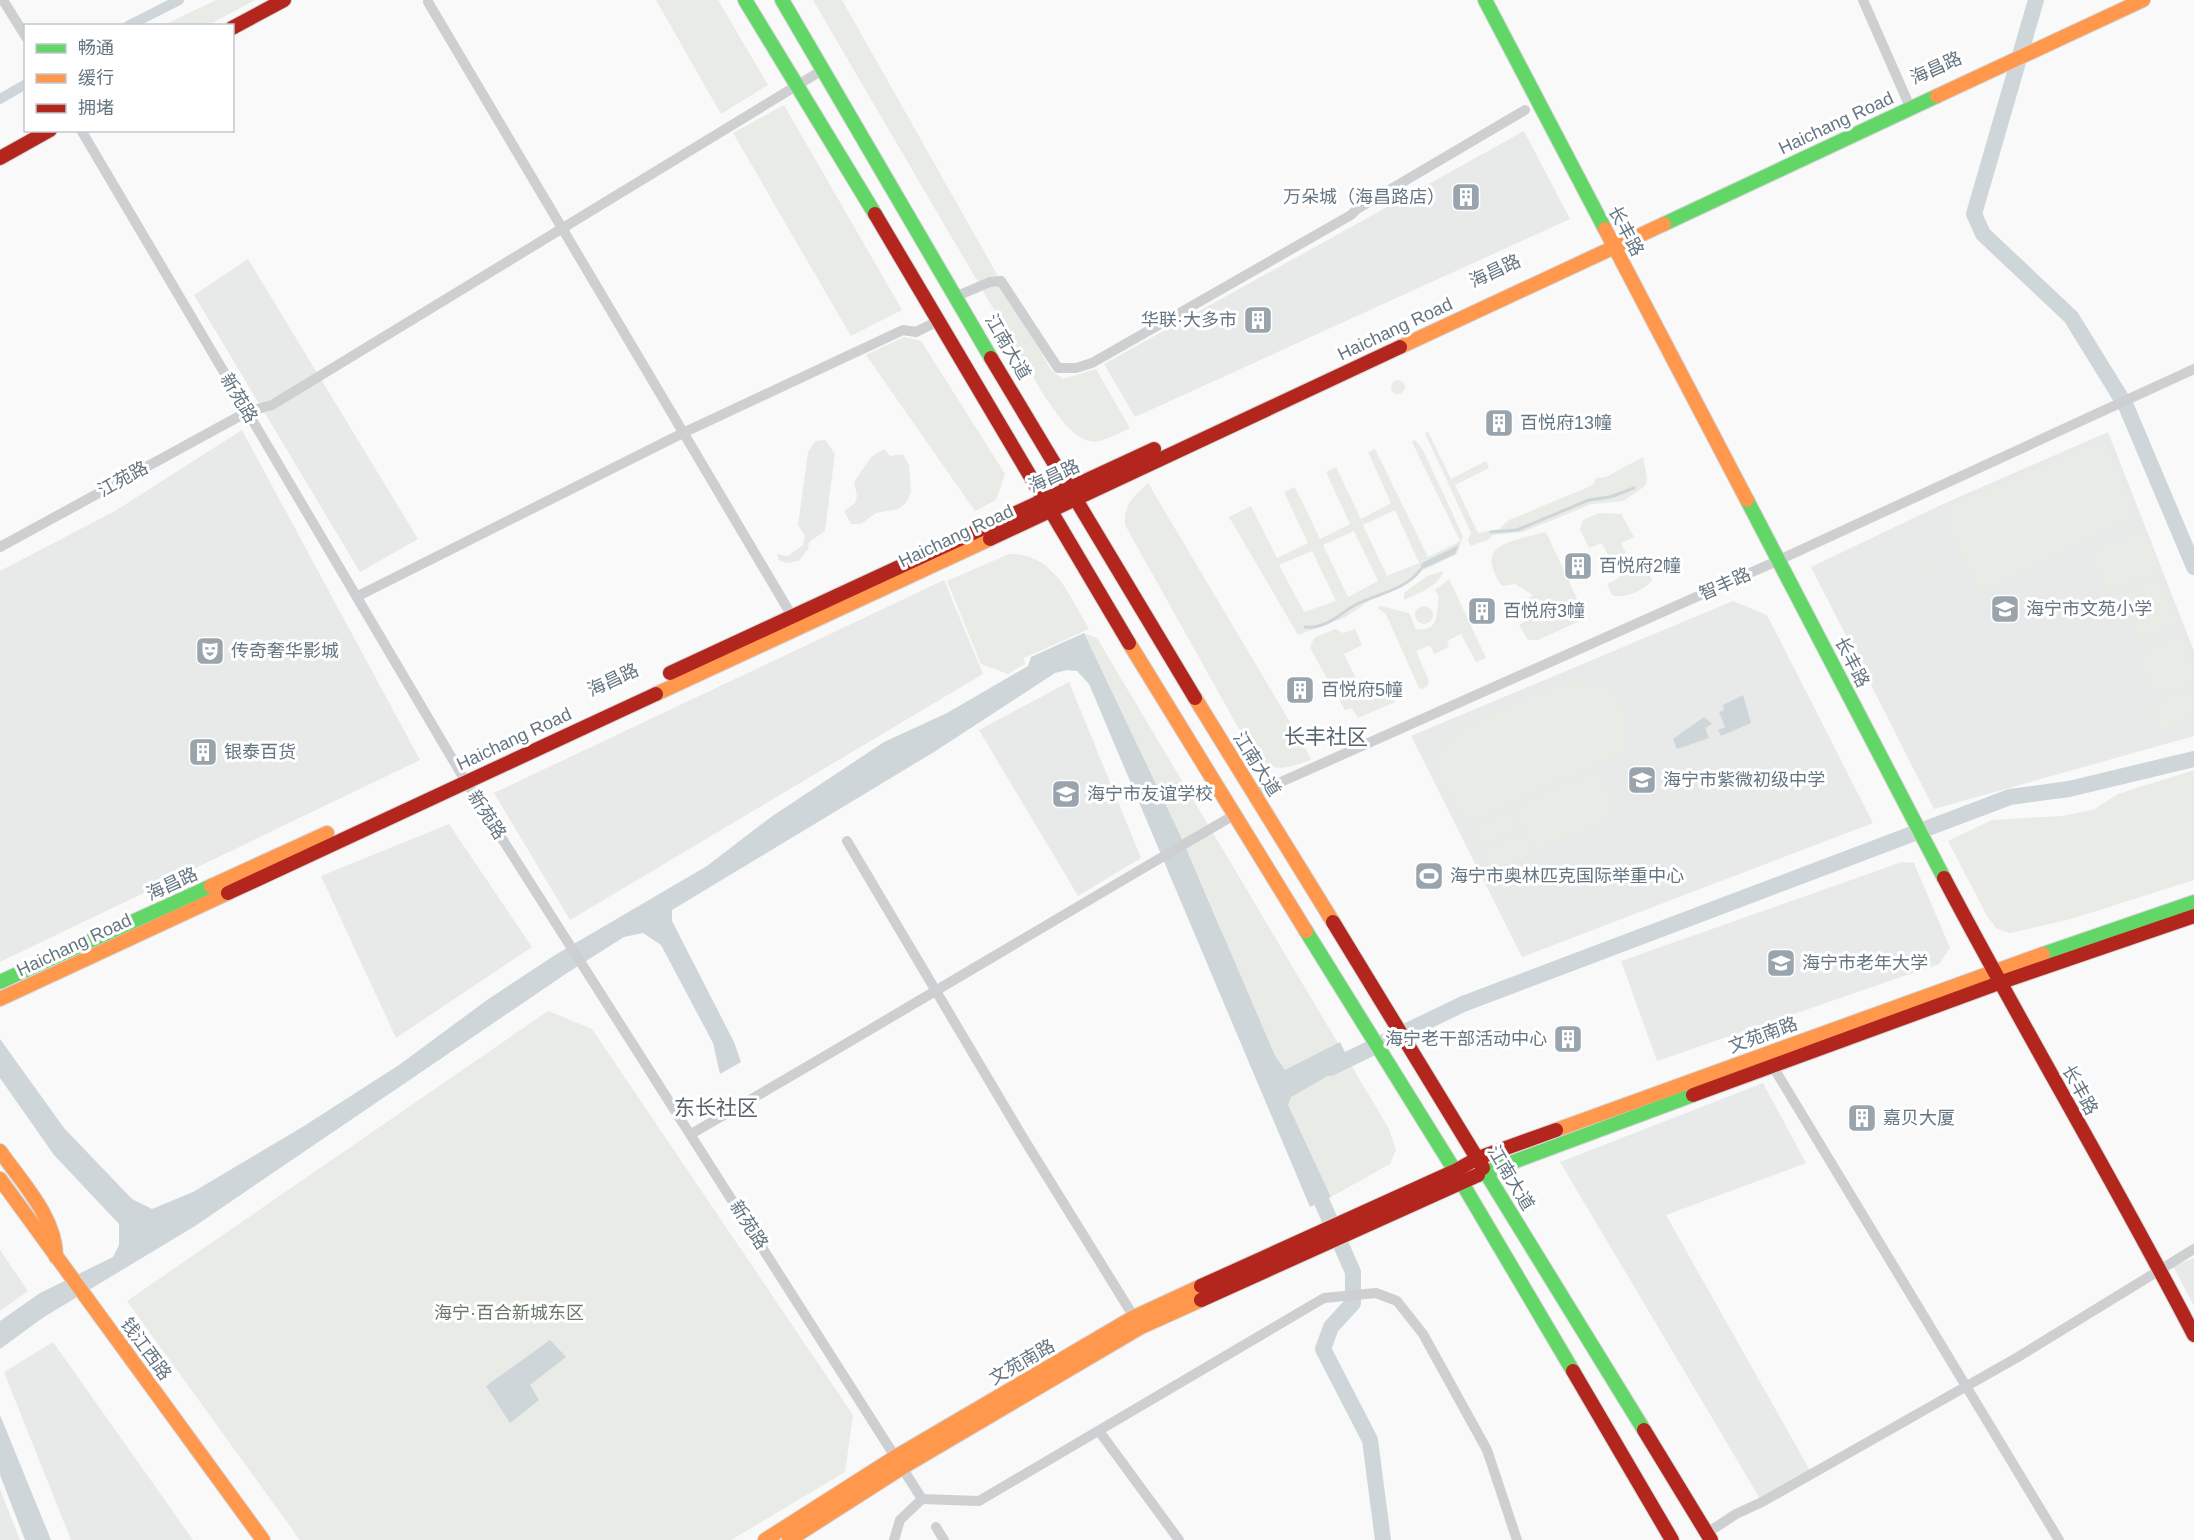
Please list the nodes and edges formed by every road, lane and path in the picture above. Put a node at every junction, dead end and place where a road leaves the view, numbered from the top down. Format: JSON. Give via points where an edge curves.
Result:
{"nodes":[{"id":1,"x":3,"y":0,"type":"edge"},
{"id":2,"x":284,"y":0,"type":"edge"},
{"id":3,"x":745,"y":0,"type":"edge"},
{"id":4,"x":782,"y":0,"type":"edge"},
{"id":5,"x":1485,"y":0,"type":"edge"},
{"id":6,"x":1863,"y":0,"type":"edge"},
{"id":7,"x":2122,"y":0,"type":"edge"},
{"id":8,"x":2143,"y":0,"type":"edge"},
{"id":9,"x":428,"y":2,"type":"dead end"},
{"id":10,"x":234,"y":27,"type":"edge"},
{"id":11,"x":24,"y":34,"type":"edge"},
{"id":12,"x":2055,"y":37,"type":"junction"},
{"id":13,"x":1991,"y":67,"type":"junction"},
{"id":14,"x":824,"y":69,"type":"junction"},
{"id":15,"x":797,"y":85,"type":"junction"},
{"id":16,"x":1907,"y":100,"type":"junction"},
{"id":17,"x":1525,"y":110,"type":"dead end"},
{"id":18,"x":46,"y":132,"type":"edge"},
{"id":19,"x":82,"y":132,"type":"edge"},
{"id":20,"x":0,"y":158,"type":"edge"},
{"id":21,"x":562,"y":228,"type":"junction"},
{"id":22,"x":1611,"y":242,"type":"junction"},
{"id":23,"x":957,"y":296,"type":"junction"},
{"id":24,"x":940,"y":320,"type":"junction"},
{"id":25,"x":2194,"y":369,"type":"edge"},
{"id":26,"x":247,"y":412,"type":"junction"},
{"id":27,"x":685,"y":432,"type":"junction"},
{"id":28,"x":1072,"y":494,"type":"junction"},
{"id":29,"x":1048,"y":506,"type":"junction"},
{"id":30,"x":0,"y":547,"type":"edge"},
{"id":31,"x":1779,"y":560,"type":"junction"},
{"id":32,"x":358,"y":596,"type":"junction"},
{"id":33,"x":795,"y":622,"type":"junction"},
{"id":34,"x":463,"y":777,"type":"junction"},
{"id":35,"x":1254,"y":794,"type":"junction"},
{"id":36,"x":1236,"y":814,"type":"junction"},
{"id":37,"x":847,"y":841,"type":"dead end"},
{"id":38,"x":2194,"y":902,"type":"edge"},
{"id":39,"x":2194,"y":916,"type":"edge"},
{"id":40,"x":1996,"y":977,"type":"junction"},
{"id":41,"x":0,"y":982,"type":"edge"},
{"id":42,"x":938,"y":992,"type":"junction"},
{"id":43,"x":0,"y":999,"type":"edge"},
{"id":44,"x":1765,"y":1054,"type":"junction"},
{"id":45,"x":1773,"y":1066,"type":"junction"},
{"id":46,"x":691,"y":1134,"type":"junction"},
{"id":47,"x":0,"y":1151,"type":"edge"},
{"id":48,"x":1478,"y":1158,"type":"junction"},
{"id":49,"x":1486,"y":1171,"type":"junction"},
{"id":50,"x":1459,"y":1177,"type":"junction"},
{"id":51,"x":0,"y":1179,"type":"edge"},
{"id":52,"x":1354,"y":1224,"type":"junction"},
{"id":53,"x":2194,"y":1249,"type":"edge"},
{"id":54,"x":56,"y":1257,"type":"junction"},
{"id":55,"x":2160,"y":1269,"type":"junction"},
{"id":56,"x":1134,"y":1317,"type":"junction"},
{"id":57,"x":2194,"y":1335,"type":"edge"},
{"id":58,"x":1968,"y":1386,"type":"junction"},
{"id":59,"x":1099,"y":1431,"type":"junction"},
{"id":60,"x":900,"y":1462,"type":"junction"},
{"id":61,"x":922,"y":1499,"type":"junction"},
{"id":62,"x":936,"y":1527,"type":"dead end"},
{"id":63,"x":1709,"y":1536,"type":"edge"},
{"id":64,"x":263,"y":1540,"type":"edge"},
{"id":65,"x":765,"y":1540,"type":"edge"},
{"id":66,"x":789,"y":1540,"type":"edge"},
{"id":67,"x":894,"y":1540,"type":"edge"},
{"id":68,"x":944,"y":1540,"type":"edge"},
{"id":69,"x":1179,"y":1540,"type":"edge"},
{"id":70,"x":1517,"y":1540,"type":"edge"},
{"id":71,"x":1672,"y":1540,"type":"edge"},
{"id":72,"x":2059,"y":1540,"type":"edge"}],
"edges":[{"from":1,"to":11,"type":"street"},
{"from":2,"to":10,"type":"main road"},
{"from":3,"to":15,"type":"main road"},
{"from":4,"to":14,"type":"main road","name":"江南大道"},
{"from":5,"to":22,"type":"main road","name":"长丰路"},
{"from":6,"to":16,"type":"street"},
{"from":7,"to":12,"type":"main road","name":"海昌路"},
{"from":8,"to":12,"type":"main road","name":"海昌路"},
{"from":9,"to":21,"type":"street"},
{"from":12,"to":13,"type":"main road","name":"海昌路"},
{"from":13,"to":16,"type":"main road","name":"海昌路"},
{"from":13,"to":22,"type":"main road","name":"Haichang Road"},
{"from":14,"to":15,"type":"street","name":"江苑路"},
{"from":14,"to":23,"type":"main road","name":"江南大道"},
{"from":15,"to":21,"type":"street","name":"江苑路"},
{"from":15,"to":24,"type":"main road"},
{"from":16,"to":22,"type":"main road","name":"海昌路"},
{"from":17,"to":23,"type":"street","via":[[1351,216],[1092,363],[1058,368],[1001,281]]},
{"from":18,"to":20,"type":"main road"},
{"from":19,"to":26,"type":"street","name":"新苑路"},
{"from":21,"to":26,"type":"street","name":"江苑路","via":[[272,405]]},
{"from":21,"to":27,"type":"street"},
{"from":22,"to":28,"type":"main road","name":"Haichang Road"},
{"from":22,"to":31,"type":"main road","name":"长丰路"},
{"from":23,"to":28,"type":"main road","name":"江南大道"},
{"from":24,"to":27,"type":"street","via":[[916,332],[903,330]]},
{"from":24,"to":29,"type":"main road"},
{"from":25,"to":31,"type":"street","name":"智丰路"},
{"from":26,"to":30,"type":"street","name":"江苑路"},
{"from":26,"to":32,"type":"street","name":"新苑路"},
{"from":27,"to":32,"type":"street"},
{"from":27,"to":33,"type":"street"},
{"from":28,"to":29,"type":"main road","name":"海昌路"},
{"from":28,"to":35,"type":"main road","name":"江南大道"},
{"from":29,"to":33,"type":"main road","name":"海昌路"},
{"from":29,"to":36,"type":"main road"},
{"from":31,"to":35,"type":"street","name":"智丰路"},
{"from":31,"to":40,"type":"main road","name":"长丰路"},
{"from":32,"to":34,"type":"street","name":"新苑路"},
{"from":33,"to":34,"type":"main road","name":"Haichang Road"},
{"from":34,"to":41,"type":"main road","name":"海昌路"},
{"from":34,"to":43,"type":"main road","name":"Haichang Road"},
{"from":34,"to":46,"type":"street","name":"新苑路"},
{"from":35,"to":48,"type":"main road","name":"江南大道"},
{"from":36,"to":42,"type":"street","via":[[1072,908]]},
{"from":36,"to":50,"type":"main road"},
{"from":37,"to":42,"type":"street"},
{"from":38,"to":40,"type":"main road","name":"文苑南路"},
{"from":39,"to":40,"type":"main road","name":"文苑南路"},
{"from":40,"to":44,"type":"main road","name":"文苑南路"},
{"from":40,"to":45,"type":"main road","name":"文苑南路"},
{"from":40,"to":55,"type":"main road","name":"长丰路"},
{"from":42,"to":46,"type":"street"},
{"from":42,"to":56,"type":"street"},
{"from":44,"to":45,"type":"street"},
{"from":44,"to":48,"type":"main road","name":"文苑南路"},
{"from":45,"to":49,"type":"main road","name":"文苑南路"},
{"from":45,"to":58,"type":"street"},
{"from":46,"to":60,"type":"street","name":"新苑路"},
{"from":47,"to":54,"type":"main road","via":[[47,1219],[56,1239]]},
{"from":48,"to":49,"type":"main road","name":"江南大道"},
{"from":48,"to":50,"type":"main road","name":"文苑南路"},
{"from":49,"to":50,"type":"main road","name":"文苑南路"},
{"from":49,"to":63,"type":"main road","name":"江南大道"},
{"from":50,"to":52,"type":"main road","name":"文苑南路"},
{"from":50,"to":71,"type":"main road"},
{"from":51,"to":54,"type":"main road","name":"钱江西路"},
{"from":52,"to":56,"type":"main road","name":"文苑南路","via":[[1309,1236]]},
{"from":52,"to":60,"type":"main road","name":"文苑南路","via":[[1320,1247],[1141,1327]]},
{"from":53,"to":55,"type":"street"},
{"from":54,"to":64,"type":"main road","name":"钱江西路"},
{"from":55,"to":57,"type":"main road","name":"长丰路"},
{"from":55,"to":58,"type":"street"},
{"from":56,"to":60,"type":"main road","name":"文苑南路"},
{"from":58,"to":63,"type":"street","via":[[1736,1514]]},
{"from":58,"to":72,"type":"street"},
{"from":59,"to":61,"type":"street","via":[[979,1501]]},
{"from":59,"to":69,"type":"street"},
{"from":59,"to":70,"type":"street","via":[[1324,1298],[1373,1293],[1397,1300],[1423,1334],[1487,1450]]},
{"from":60,"to":61,"type":"street","name":"新苑路"},
{"from":60,"to":65,"type":"main road","name":"文苑南路"},
{"from":60,"to":66,"type":"main road","name":"文苑南路"},
{"from":61,"to":67,"type":"street","via":[[900,1520]]},
{"from":62,"to":68,"type":"street"}]}
